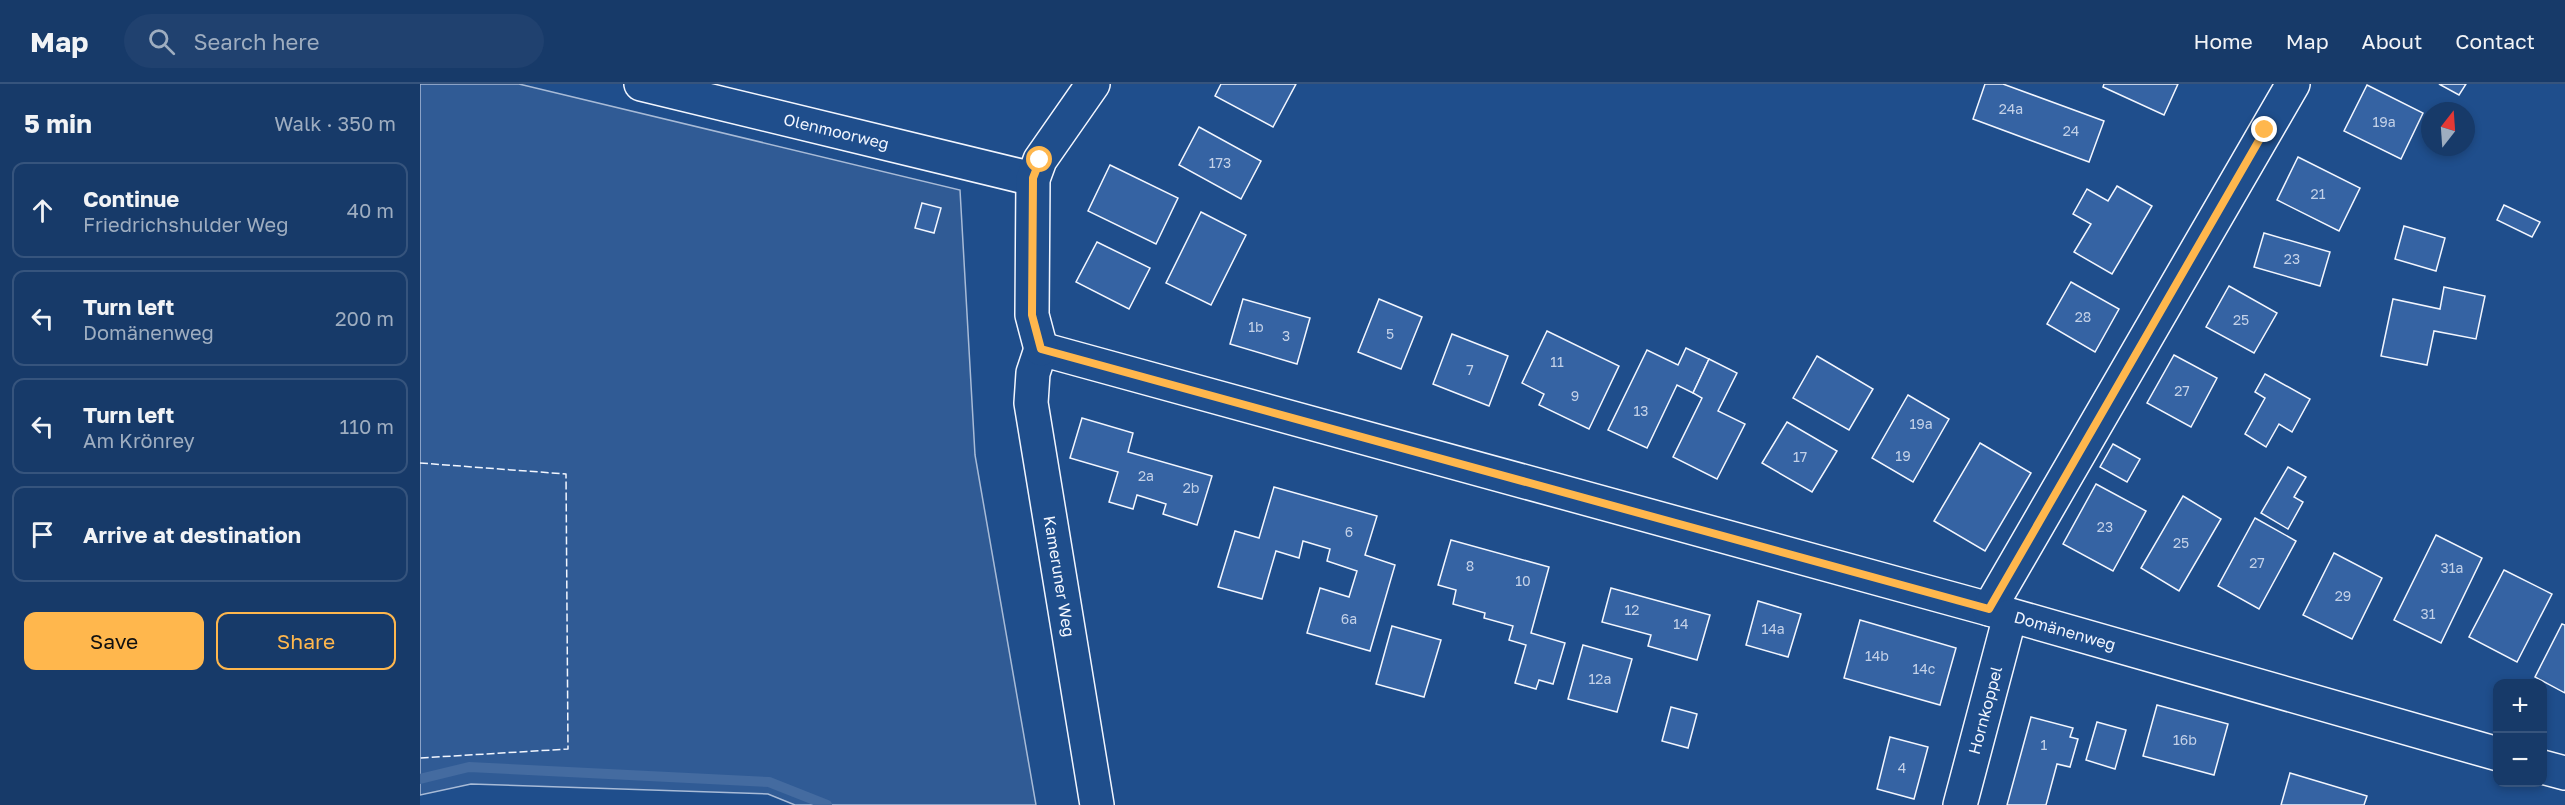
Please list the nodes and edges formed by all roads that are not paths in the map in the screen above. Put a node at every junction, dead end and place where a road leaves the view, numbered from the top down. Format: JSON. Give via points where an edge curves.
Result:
{"nodes":[{"id":1,"x":641,"y":84,"type":"edge"},
{"id":2,"x":1093,"y":84,"type":"edge"},
{"id":3,"x":2292,"y":84,"type":"edge"},
{"id":4,"x":1033,"y":178,"type":"junction"},
{"id":5,"x":1041,"y":349,"type":"junction"},
{"id":6,"x":2000,"y":612,"type":"junction"},
{"id":7,"x":2493,"y":753,"type":"edge"},
{"id":8,"x":2547,"y":768,"type":"edge"},
{"id":9,"x":2565,"y":773,"type":"edge"},
{"id":10,"x":1097,"y":805,"type":"edge"},
{"id":11,"x":1960,"y":805,"type":"edge"}],
"edges":[{"from":1,"to":4,"type":"street","name":"Olenmoorweg"},
{"from":2,"to":4,"type":"street","via":[[1040,160]]},
{"from":3,"to":6,"type":"street","name":"Hornkoppel"},
{"from":4,"to":5,"type":"street","via":[[1032,315]]},
{"from":5,"to":6,"type":"street","name":"Domänenweg"},
{"from":5,"to":10,"type":"street","name":"Kameruner Weg","via":[[1033,373],[1031,403]]},
{"from":6,"to":7,"type":"street","name":"Domänenweg"},
{"from":6,"to":11,"type":"street","name":"Hornkoppel"},
{"from":8,"to":9,"type":"street"}]}
